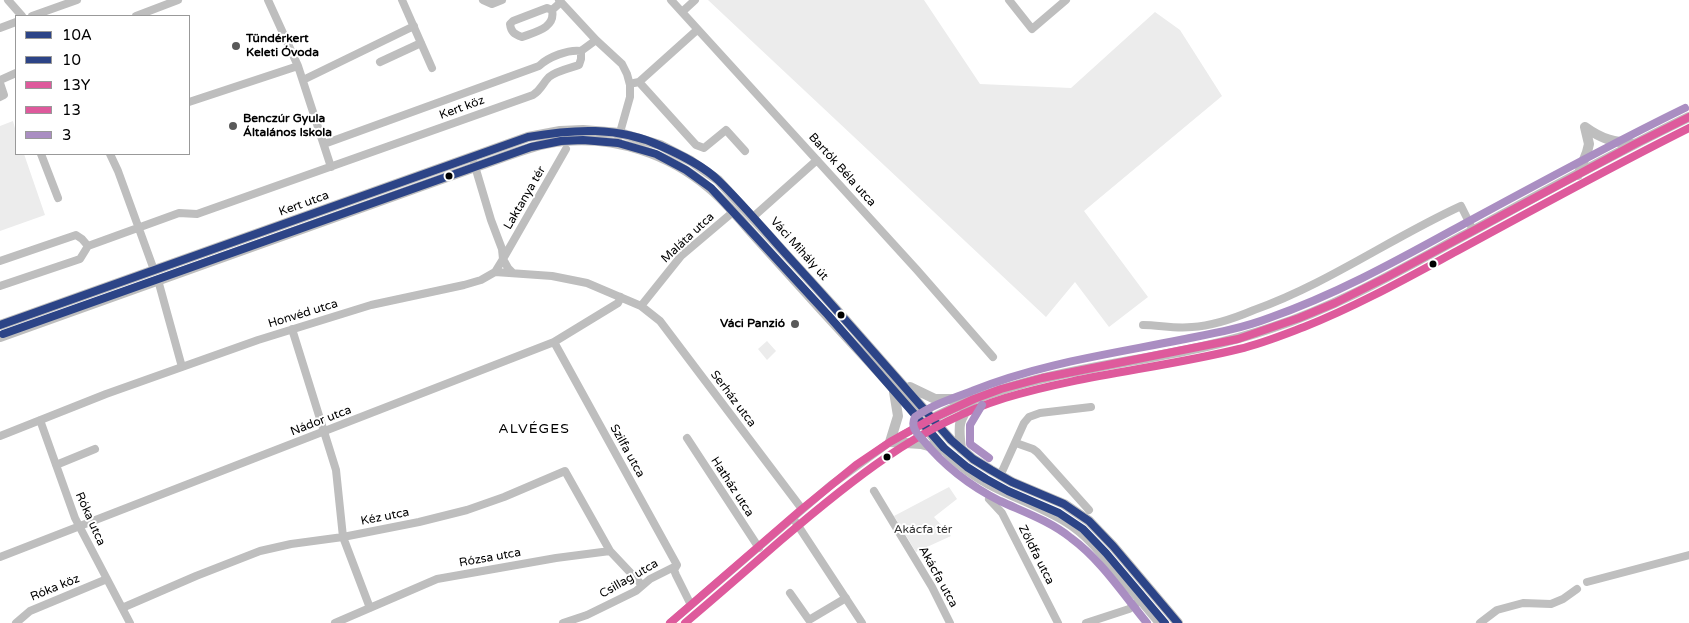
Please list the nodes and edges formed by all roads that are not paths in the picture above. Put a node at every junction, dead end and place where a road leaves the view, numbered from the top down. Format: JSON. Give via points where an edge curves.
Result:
{"nodes":[{"id":1,"x":8,"y":0,"type":"edge"},
{"id":2,"x":77,"y":0,"type":"edge"},
{"id":3,"x":178,"y":0,"type":"edge"},
{"id":4,"x":268,"y":0,"type":"edge"},
{"id":5,"x":402,"y":0,"type":"edge"},
{"id":6,"x":483,"y":0,"type":"edge"},
{"id":7,"x":502,"y":0,"type":"edge"},
{"id":8,"x":671,"y":0,"type":"edge"},
{"id":9,"x":696,"y":0,"type":"edge"},
{"id":10,"x":1009,"y":0,"type":"edge"},
{"id":11,"x":1066,"y":0,"type":"edge"},
{"id":12,"x":560,"y":1,"type":"edge"},
{"id":13,"x":552,"y":10,"type":"junction"},
{"id":14,"x":682,"y":12,"type":"junction"},
{"id":15,"x":21,"y":15,"type":"edge"},
{"id":16,"x":35,"y":15,"type":"edge"},
{"id":17,"x":139,"y":15,"type":"edge"},
{"id":18,"x":15,"y":22,"type":"edge"},
{"id":19,"x":414,"y":26,"type":"junction"},
{"id":20,"x":0,"y":28,"type":"edge"},
{"id":21,"x":698,"y":30,"type":"junction"},
{"id":22,"x":596,"y":40,"type":"junction"},
{"id":23,"x":421,"y":43,"type":"junction"},
{"id":24,"x":582,"y":51,"type":"junction"},
{"id":25,"x":380,"y":62,"type":"dead end"},
{"id":26,"x":298,"y":66,"type":"junction"},
{"id":27,"x":539,"y":66,"type":"junction"},
{"id":28,"x":432,"y":68,"type":"dead end"},
{"id":29,"x":15,"y":74,"type":"edge"},
{"id":30,"x":303,"y":80,"type":"junction"},
{"id":31,"x":0,"y":81,"type":"edge"},
{"id":32,"x":545,"y":81,"type":"junction"},
{"id":33,"x":639,"y":82,"type":"junction"},
{"id":34,"x":630,"y":85,"type":"junction"},
{"id":35,"x":0,"y":97,"type":"edge"},
{"id":36,"x":190,"y":102,"type":"edge"},
{"id":37,"x":1689,"y":117,"type":"edge"},
{"id":38,"x":619,"y":138,"type":"junction"},
{"id":39,"x":324,"y":144,"type":"junction"},
{"id":40,"x":1635,"y":144,"type":"junction"},
{"id":41,"x":566,"y":150,"type":"dead end"},
{"id":42,"x":745,"y":151,"type":"dead end"},
{"id":43,"x":41,"y":155,"type":"edge"},
{"id":44,"x":110,"y":155,"type":"edge"},
{"id":45,"x":817,"y":160,"type":"junction"},
{"id":46,"x":473,"y":162,"type":"junction"},
{"id":47,"x":331,"y":167,"type":"junction"},
{"id":48,"x":1578,"y":174,"type":"junction"},
{"id":49,"x":58,"y":198,"type":"dead end"},
{"id":50,"x":733,"y":212,"type":"junction"},
{"id":51,"x":753,"y":217,"type":"junction"},
{"id":52,"x":139,"y":227,"type":"junction"},
{"id":53,"x":1473,"y":230,"type":"junction"},
{"id":54,"x":88,"y":246,"type":"junction"},
{"id":55,"x":503,"y":258,"type":"junction"},
{"id":56,"x":0,"y":261,"type":"edge"},
{"id":57,"x":154,"y":270,"type":"junction"},
{"id":58,"x":495,"y":272,"type":"junction"},
{"id":59,"x":513,"y":273,"type":"junction"},
{"id":60,"x":158,"y":280,"type":"junction"},
{"id":61,"x":0,"y":286,"type":"edge"},
{"id":62,"x":621,"y":298,"type":"junction"},
{"id":63,"x":642,"y":306,"type":"junction"},
{"id":64,"x":0,"y":325,"type":"edge"},
{"id":65,"x":1143,"y":325,"type":"dead end"},
{"id":66,"x":292,"y":329,"type":"junction"},
{"id":67,"x":0,"y":337,"type":"edge"},
{"id":68,"x":554,"y":342,"type":"junction"},
{"id":69,"x":993,"y":357,"type":"dead end"},
{"id":70,"x":182,"y":367,"type":"junction"},
{"id":71,"x":898,"y":386,"type":"junction"},
{"id":72,"x":974,"y":400,"type":"junction"},
{"id":73,"x":1091,"y":407,"type":"dead end"},
{"id":74,"x":933,"y":418,"type":"junction"},
{"id":75,"x":40,"y":420,"type":"junction"},
{"id":76,"x":923,"y":424,"type":"junction"},
{"id":77,"x":325,"y":432,"type":"junction"},
{"id":78,"x":0,"y":436,"type":"edge"},
{"id":79,"x":687,"y":438,"type":"dead end"},
{"id":80,"x":890,"y":442,"type":"junction"},
{"id":81,"x":1016,"y":443,"type":"junction"},
{"id":82,"x":95,"y":449,"type":"dead end"},
{"id":83,"x":944,"y":450,"type":"junction"},
{"id":84,"x":961,"y":450,"type":"junction"},
{"id":85,"x":56,"y":465,"type":"junction"},
{"id":86,"x":1000,"y":476,"type":"junction"},
{"id":87,"x":874,"y":491,"type":"dead end"},
{"id":88,"x":989,"y":499,"type":"dead end"},
{"id":89,"x":802,"y":509,"type":"junction"},
{"id":90,"x":1089,"y":510,"type":"dead end"},
{"id":91,"x":793,"y":518,"type":"junction"},
{"id":92,"x":80,"y":527,"type":"junction"},
{"id":93,"x":343,"y":536,"type":"junction"},
{"id":94,"x":759,"y":548,"type":"junction"},
{"id":95,"x":610,"y":551,"type":"junction"},
{"id":96,"x":0,"y":557,"type":"edge"},
{"id":97,"x":676,"y":568,"type":"junction"},
{"id":98,"x":107,"y":580,"type":"junction"},
{"id":99,"x":642,"y":585,"type":"junction"},
{"id":100,"x":790,"y":593,"type":"dead end"},
{"id":101,"x":846,"y":598,"type":"junction"},
{"id":102,"x":1141,"y":600,"type":"junction"},
{"id":103,"x":693,"y":603,"type":"junction"},
{"id":104,"x":122,"y":608,"type":"junction"},
{"id":105,"x":370,"y":608,"type":"junction"},
{"id":106,"x":16,"y":623,"type":"edge"},
{"id":107,"x":130,"y":623,"type":"edge"},
{"id":108,"x":335,"y":623,"type":"edge"},
{"id":109,"x":563,"y":623,"type":"edge"},
{"id":110,"x":670,"y":623,"type":"edge"},
{"id":111,"x":862,"y":623,"type":"edge"},
{"id":112,"x":950,"y":623,"type":"edge"},
{"id":113,"x":1058,"y":623,"type":"edge"},
{"id":114,"x":1086,"y":623,"type":"edge"},
{"id":115,"x":1160,"y":623,"type":"edge"},
{"id":116,"x":1178,"y":623,"type":"edge"}],
"edges":[{"from":1,"to":15,"type":"street"},
{"from":2,"to":16,"type":"street"},
{"from":3,"to":17,"type":"street"},
{"from":4,"to":26,"type":"street"},
{"from":5,"to":19,"type":"street"},
{"from":6,"to":7,"type":"street","via":[[492,4]]},
{"from":8,"to":14,"type":"street","name":"Bartók Béla utca"},
{"from":9,"to":14,"type":"street"},
{"from":10,"to":11,"type":"street","via":[[1032,29]]},
{"from":12,"to":13,"type":"street"},
{"from":12,"to":22,"type":"street"},
{"from":13,"to":13,"type":"street","via":[[547,8],[513,21],[510,29],[522,37],[545,28],[552,19]]},
{"from":14,"to":21,"type":"street","name":"Bartók Béla utca"},
{"from":18,"to":20,"type":"street"},
{"from":19,"to":23,"type":"street"},
{"from":19,"to":30,"type":"street"},
{"from":21,"to":33,"type":"street"},
{"from":21,"to":45,"type":"street","name":"Bartók Béla utca"},
{"from":22,"to":24,"type":"street","name":"Kert köz"},
{"from":22,"to":34,"type":"street","via":[[622,64]]},
{"from":23,"to":25,"type":"street"},
{"from":23,"to":28,"type":"street"},
{"from":24,"to":27,"type":"street","name":"Kert köz","via":[[575,50],[545,60]]},
{"from":24,"to":32,"type":"street","name":"Kert köz","via":[[579,65],[551,75]]},
{"from":26,"to":30,"type":"street"},
{"from":26,"to":36,"type":"street"},
{"from":27,"to":32,"type":"street"},
{"from":27,"to":39,"type":"street","name":"Kert köz"},
{"from":29,"to":31,"type":"street"},
{"from":30,"to":39,"type":"street"},
{"from":31,"to":35,"type":"street","via":[[4,95]]},
{"from":32,"to":47,"type":"street","name":"Kert köz","via":[[533,95]]},
{"from":33,"to":34,"type":"street"},
{"from":33,"to":42,"type":"street","via":[[696,146],[704,148],[726,130]]},
{"from":34,"to":38,"type":"street"},
{"from":37,"to":40,"type":"main road"},
{"from":38,"to":46,"type":"main road","name":"Kert utca","via":[[563,141]]},
{"from":38,"to":50,"type":"main road","name":"Váci Mihály út","via":[[681,167],[709,187]]},
{"from":38,"to":51,"type":"main road","name":"Váci Mihály út","via":[[660,145],[691,161],[718,180]]},
{"from":39,"to":47,"type":"street"},
{"from":40,"to":48,"type":"main road"},
{"from":40,"to":48,"type":"main road","via":[[1608,141],[1585,127],[1589,144]]},
{"from":41,"to":55,"type":"street","name":"Laktanya tér"},
{"from":43,"to":49,"type":"street"},
{"from":44,"to":52,"type":"street"},
{"from":45,"to":51,"type":"street"},
{"from":45,"to":69,"type":"street","name":"Bartók Béla utca"},
{"from":46,"to":55,"type":"street","name":"Laktanya tér"},
{"from":46,"to":57,"type":"main road","name":"Kert utca"},
{"from":46,"to":60,"type":"main road","name":"Kert utca"},
{"from":47,"to":52,"type":"street","name":"Kert köz","via":[[197,214],[179,213]]},
{"from":48,"to":53,"type":"main road"},
{"from":50,"to":63,"type":"street","name":"Maláta utca","via":[[681,256]]},
{"from":50,"to":71,"type":"main road","name":"Váci Mihály út"},
{"from":51,"to":71,"type":"main road","name":"Váci Mihály út"},
{"from":52,"to":54,"type":"street","name":"Kert köz"},
{"from":52,"to":57,"type":"street"},
{"from":53,"to":65,"type":"street","via":[[1461,206],[1273,304],[1194,327]]},
{"from":53,"to":72,"type":"main road","via":[[1318,311],[1238,339],[1042,378]]},
{"from":54,"to":56,"type":"street","via":[[76,236]]},
{"from":54,"to":61,"type":"street","via":[[80,259]]},
{"from":55,"to":58,"type":"street","name":"Laktanya tér"},
{"from":55,"to":59,"type":"street"},
{"from":57,"to":64,"type":"main road","name":"Kert utca"},
{"from":58,"to":59,"type":"street","name":"Honvéd utca"},
{"from":58,"to":66,"type":"street","name":"Honvéd utca","via":[[464,285],[371,305]]},
{"from":59,"to":62,"type":"street","name":"Honvéd utca","via":[[587,283]]},
{"from":60,"to":67,"type":"main road","name":"Kert utca"},
{"from":60,"to":70,"type":"street"},
{"from":62,"to":63,"type":"street"},
{"from":62,"to":68,"type":"street","name":"Nádor utca","via":[[618,303]]},
{"from":63,"to":89,"type":"street","name":"Serház utca","via":[[660,321]]},
{"from":66,"to":70,"type":"street","name":"Honvéd utca"},
{"from":66,"to":77,"type":"street"},
{"from":68,"to":77,"type":"street","name":"Nádor utca"},
{"from":68,"to":97,"type":"street","name":"Szilfa utca"},
{"from":70,"to":75,"type":"street","name":"Honvéd utca"},
{"from":71,"to":72,"type":"main road","via":[[935,399]]},
{"from":71,"to":74,"type":"main road","name":"Váci Mihály út"},
{"from":71,"to":76,"type":"main road","name":"Váci Mihály út"},
{"from":71,"to":80,"type":"main road","via":[[898,416]]},
{"from":72,"to":74,"type":"main road"},
{"from":72,"to":84,"type":"main road","via":[[962,416],[959,430]]},
{"from":73,"to":81,"type":"street","via":[[1029,417]]},
{"from":74,"to":76,"type":"main road"},
{"from":74,"to":84,"type":"main road","name":"Váci Mihály út"},
{"from":75,"to":78,"type":"street","name":"Honvéd utca"},
{"from":75,"to":85,"type":"street","name":"Róka utca"},
{"from":76,"to":80,"type":"street"},
{"from":76,"to":83,"type":"main road","name":"Váci Mihály út"},
{"from":77,"to":92,"type":"street","name":"Nádor utca"},
{"from":77,"to":93,"type":"street","via":[[336,470]]},
{"from":79,"to":94,"type":"street","name":"Hatház utca"},
{"from":80,"to":83,"type":"main road","via":[[921,444]]},
{"from":80,"to":89,"type":"street"},
{"from":81,"to":86,"type":"street"},
{"from":81,"to":90,"type":"street","via":[[1037,452]]},
{"from":82,"to":85,"type":"street"},
{"from":83,"to":102,"type":"main road","name":"Váci Mihály út","via":[[984,481],[1053,514],[1078,530],[1104,555]]},
{"from":84,"to":86,"type":"main road","name":"Váci Mihály út"},
{"from":85,"to":92,"type":"street","name":"Róka utca"},
{"from":86,"to":116,"type":"main road","name":"Váci Mihály út","via":[[1058,501],[1089,521]]},
{"from":87,"to":112,"type":"street","name":"Akácfa utca"},
{"from":88,"to":113,"type":"street","name":"Zöldfa utca","via":[[1002,513]]},
{"from":89,"to":91,"type":"street"},
{"from":91,"to":94,"type":"street"},
{"from":91,"to":101,"type":"street"},
{"from":92,"to":96,"type":"street","name":"Nádor utca"},
{"from":92,"to":98,"type":"street","name":"Róka utca"},
{"from":93,"to":95,"type":"street","name":"Kéz utca","via":[[467,510],[564,471]]},
{"from":93,"to":104,"type":"street","name":"Kéz utca","via":[[260,551]]},
{"from":93,"to":105,"type":"street"},
{"from":94,"to":103,"type":"street"},
{"from":95,"to":99,"type":"street"},
{"from":95,"to":105,"type":"street","name":"Rózsa utca","via":[[437,579]]},
{"from":97,"to":99,"type":"street","name":"Csillag utca"},
{"from":97,"to":103,"type":"street","name":"Szilfa utca"},
{"from":98,"to":104,"type":"street","name":"Róka utca"},
{"from":98,"to":106,"type":"street","name":"Róka köz","via":[[30,610]]},
{"from":99,"to":109,"type":"street","name":"Csillag utca","via":[[587,615]]},
{"from":100,"to":101,"type":"street","via":[[809,620]]},
{"from":101,"to":111,"type":"street"},
{"from":102,"to":114,"type":"street","via":[[1129,609]]},
{"from":102,"to":115,"type":"main road","name":"Váci Mihály út"},
{"from":103,"to":110,"type":"street"},
{"from":104,"to":107,"type":"street","name":"Róka utca"},
{"from":105,"to":108,"type":"street","name":"Rózsa utca"}]}
